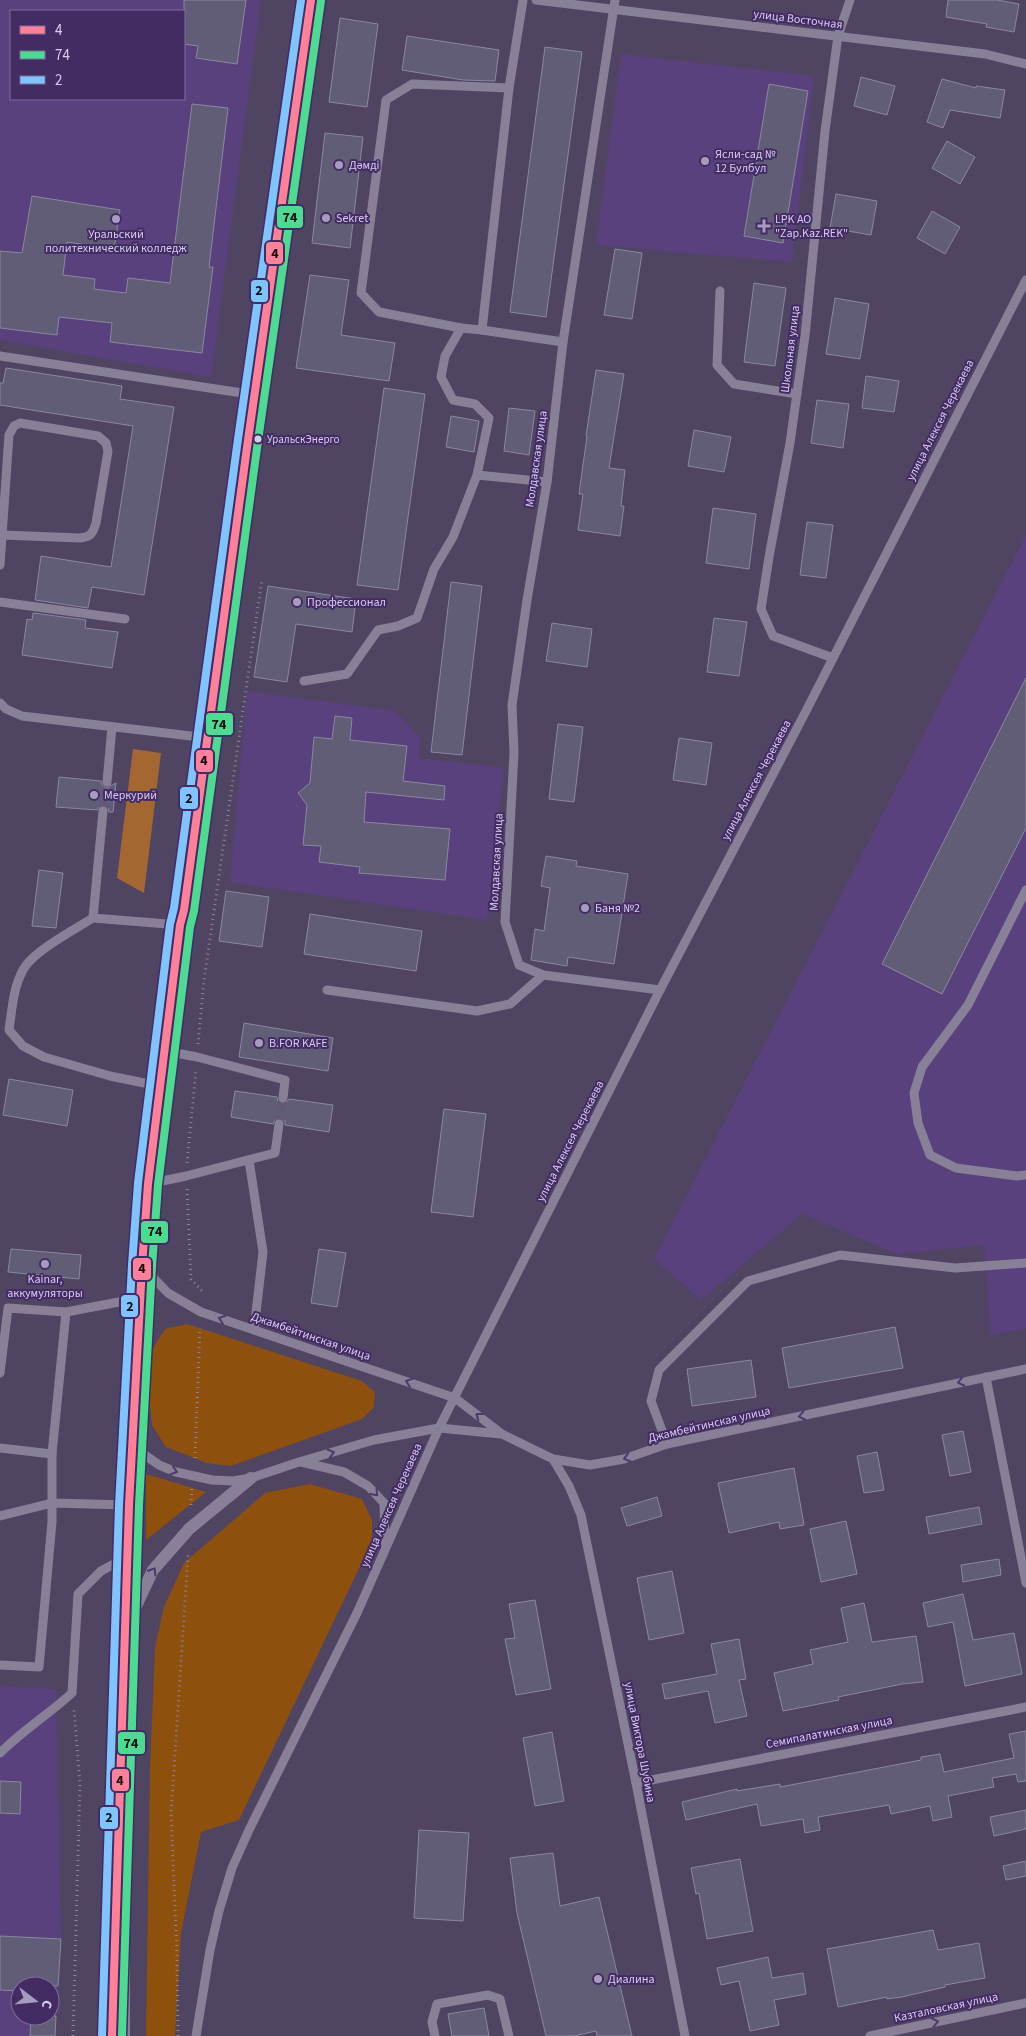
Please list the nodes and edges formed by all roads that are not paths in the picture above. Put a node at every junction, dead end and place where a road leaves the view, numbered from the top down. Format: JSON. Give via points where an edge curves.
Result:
{"nodes":[{"id":1,"x":311,"y":0,"type":"edge"},
{"id":2,"x":523,"y":0,"type":"edge"},
{"id":3,"x":536,"y":0,"type":"edge"},
{"id":4,"x":850,"y":0,"type":"edge"},
{"id":5,"x":614,"y":5,"type":"edge"},
{"id":6,"x":838,"y":36,"type":"junction"},
{"id":7,"x":1026,"y":64,"type":"edge"},
{"id":8,"x":510,"y":88,"type":"junction"},
{"id":9,"x":1026,"y":280,"type":"edge"},
{"id":10,"x":720,"y":292,"type":"dead end"},
{"id":11,"x":462,"y":328,"type":"junction"},
{"id":12,"x":482,"y":330,"type":"junction"},
{"id":13,"x":563,"y":342,"type":"junction"},
{"id":14,"x":0,"y":356,"type":"edge"},
{"id":15,"x":797,"y":394,"type":"junction"},
{"id":16,"x":255,"y":395,"type":"junction"},
{"id":17,"x":477,"y":474,"type":"junction"},
{"id":18,"x":547,"y":482,"type":"junction"},
{"id":19,"x":1,"y":535,"type":"edge"},
{"id":20,"x":0,"y":565,"type":"edge"},
{"id":21,"x":0,"y":602,"type":"edge"},
{"id":22,"x":124,"y":618,"type":"dead end"},
{"id":23,"x":833,"y":658,"type":"junction"},
{"id":24,"x":304,"y":682,"type":"dead end"},
{"id":25,"x":0,"y":703,"type":"edge"},
{"id":26,"x":112,"y":727,"type":"junction"},
{"id":27,"x":208,"y":738,"type":"junction"},
{"id":28,"x":106,"y":782,"type":"tunnel mouth"},
{"id":29,"x":103,"y":811,"type":"tunnel mouth"},
{"id":30,"x":1026,"y":890,"type":"edge"},
{"id":31,"x":93,"y":918,"type":"junction"},
{"id":32,"x":180,"y":925,"type":"junction"},
{"id":33,"x":543,"y":975,"type":"junction"},
{"id":34,"x":327,"y":990,"type":"dead end"},
{"id":35,"x":660,"y":990,"type":"junction"},
{"id":36,"x":165,"y":1051,"type":"junction"},
{"id":37,"x":159,"y":1086,"type":"junction"},
{"id":38,"x":283,"y":1098,"type":"tunnel mouth"},
{"id":39,"x":279,"y":1124,"type":"tunnel mouth"},
{"id":40,"x":249,"y":1160,"type":"junction"},
{"id":41,"x":1026,"y":1175,"type":"edge"},
{"id":42,"x":148,"y":1184,"type":"junction"},
{"id":43,"x":1026,"y":1263,"type":"edge"},
{"id":44,"x":142,"y":1266,"type":"junction"},
{"id":45,"x":140,"y":1298,"type":"junction"},
{"id":46,"x":66,"y":1312,"type":"junction"},
{"id":47,"x":254,"y":1330,"type":"junction"},
{"id":48,"x":1026,"y":1369,"type":"edge"},
{"id":49,"x":0,"y":1373,"type":"edge"},
{"id":50,"x":986,"y":1377,"type":"junction"},
{"id":51,"x":455,"y":1398,"type":"junction"},
{"id":52,"x":440,"y":1428,"type":"junction"},
{"id":53,"x":502,"y":1434,"type":"junction"},
{"id":54,"x":666,"y":1444,"type":"junction"},
{"id":55,"x":132,"y":1446,"type":"junction"},
{"id":56,"x":0,"y":1448,"type":"edge"},
{"id":57,"x":52,"y":1454,"type":"junction"},
{"id":58,"x":553,"y":1459,"type":"junction"},
{"id":59,"x":299,"y":1462,"type":"junction"},
{"id":60,"x":250,"y":1478,"type":"junction"},
{"id":61,"x":52,"y":1503,"type":"junction"},
{"id":62,"x":129,"y":1505,"type":"junction"},
{"id":63,"x":0,"y":1516,"type":"edge"},
{"id":64,"x":385,"y":1550,"type":"junction"},
{"id":65,"x":127,"y":1557,"type":"junction"},
{"id":66,"x":1026,"y":1583,"type":"edge"},
{"id":67,"x":125,"y":1631,"type":"junction"},
{"id":68,"x":0,"y":1665,"type":"edge"},
{"id":69,"x":1026,"y":1707,"type":"edge"},
{"id":70,"x":0,"y":1753,"type":"edge"},
{"id":71,"x":636,"y":1783,"type":"junction"},
{"id":72,"x":1026,"y":2003,"type":"edge"},
{"id":73,"x":112,"y":2036,"type":"edge"},
{"id":74,"x":124,"y":2036,"type":"edge"},
{"id":75,"x":196,"y":2036,"type":"edge"},
{"id":76,"x":435,"y":2036,"type":"edge"},
{"id":77,"x":509,"y":2036,"type":"edge"},
{"id":78,"x":685,"y":2036,"type":"edge"},
{"id":79,"x":870,"y":2036,"type":"edge"}],
"edges":[{"from":1,"to":16,"type":"main road"},
{"from":2,"to":8,"type":"street"},
{"from":3,"to":5,"type":"street","name":"улица Восточная"},
{"from":4,"to":6,"type":"street","name":"Школьная улица"},
{"from":5,"to":6,"type":"street","name":"улица Восточная"},
{"from":5,"to":13,"type":"street","name":"Молдавская улица"},
{"from":6,"to":7,"type":"street","name":"улица Восточная","via":[[985,54]]},
{"from":6,"to":15,"type":"street","name":"Школьная улица"},
{"from":8,"to":11,"type":"street","via":[[412,84],[386,100],[361,293],[379,312]]},
{"from":8,"to":12,"type":"street"},
{"from":9,"to":23,"type":"street","name":"улица Алексея Черекаева"},
{"from":10,"to":15,"type":"street","via":[[717,365],[734,384]]},
{"from":11,"to":12,"type":"street"},
{"from":11,"to":17,"type":"street","via":[[445,356],[442,377],[453,400],[475,404],[488,418]]},
{"from":12,"to":13,"type":"street"},
{"from":13,"to":18,"type":"street","name":"Молдавская улица"},
{"from":14,"to":16,"type":"street"},
{"from":15,"to":23,"type":"street","name":"Школьная улица","via":[[761,609],[773,636]]},
{"from":16,"to":27,"type":"main road"},
{"from":17,"to":18,"type":"street"},
{"from":17,"to":24,"type":"street","via":[[453,537],[434,569],[417,618],[378,630],[347,674]]},
{"from":18,"to":33,"type":"street","name":"Молдавская улица","via":[[512,705],[514,753],[504,922],[519,965]]},
{"from":19,"to":19,"type":"street","via":[[88,537],[93,533],[108,451],[106,443],[98,436],[20,424],[14,426],[8,435]]},
{"from":19,"to":20,"type":"street"},
{"from":21,"to":22,"type":"street"},
{"from":23,"to":35,"type":"street","name":"улица Алексея Черекаева"},
{"from":25,"to":26,"type":"street","via":[[22,716]]},
{"from":26,"to":27,"type":"street"},
{"from":26,"to":28,"type":"street"},
{"from":27,"to":32,"type":"main road"},
{"from":29,"to":31,"type":"street"},
{"from":30,"to":41,"type":"street","via":[[968,1005],[922,1067],[914,1093],[918,1123],[930,1154],[956,1168]]},
{"from":31,"to":32,"type":"street"},
{"from":31,"to":37,"type":"street","via":[[35,956],[23,969],[14,994],[9,1030],[23,1046],[44,1057]]},
{"from":32,"to":36,"type":"main road"},
{"from":33,"to":34,"type":"street","via":[[510,1004],[478,1011]]},
{"from":33,"to":35,"type":"street"},
{"from":35,"to":51,"type":"street","name":"улица Алексея Черекаева"},
{"from":36,"to":37,"type":"main road"},
{"from":36,"to":38,"type":"street","via":[[285,1080]]},
{"from":37,"to":42,"type":"main road"},
{"from":39,"to":40,"type":"street","via":[[274,1153]]},
{"from":40,"to":42,"type":"street"},
{"from":40,"to":47,"type":"street","via":[[262,1252]]},
{"from":42,"to":44,"type":"main road"},
{"from":43,"to":54,"type":"street","via":[[955,1268],[840,1255],[748,1281],[659,1370],[650,1400]]},
{"from":44,"to":45,"type":"main road"},
{"from":47,"to":44,"type":"street","name":"Джамбейтинская улица","one_way":true,"via":[[201,1312],[168,1292]]},
{"from":45,"to":46,"type":"street"},
{"from":45,"to":55,"type":"main road"},
{"from":46,"to":49,"type":"street","via":[[8,1308]]},
{"from":46,"to":57,"type":"street"},
{"from":51,"to":47,"type":"street","name":"Джамбейтинская улица","one_way":true},
{"from":48,"to":50,"type":"street","name":"Джамбейтинская улица"},
{"from":50,"to":54,"type":"street","name":"Джамбейтинская улица","one_way":true},
{"from":50,"to":66,"type":"street"},
{"from":51,"to":52,"type":"street","name":"улица Алексея Черекаева"},
{"from":53,"to":51,"type":"street","name":"Джамбейтинская улица","one_way":true},
{"from":52,"to":53,"type":"street"},
{"from":59,"to":52,"type":"street","one_way":true,"via":[[374,1440]]},
{"from":52,"to":64,"type":"street","name":"улица Алексея Черекаева"},
{"from":53,"to":58,"type":"street","name":"Джамбейтинская улица"},
{"from":54,"to":58,"type":"street","name":"Джамбейтинская улица","one_way":true,"via":[[624,1459],[590,1465]]},
{"from":55,"to":60,"type":"street","one_way":true,"via":[[159,1465],[176,1472],[212,1480]]},
{"from":55,"to":62,"type":"main road"},
{"from":56,"to":57,"type":"street"},
{"from":57,"to":61,"type":"street"},
{"from":58,"to":71,"type":"street","name":"улица Виктора Шубина","via":[[581,1515]]},
{"from":59,"to":60,"type":"street"},
{"from":59,"to":64,"type":"street","one_way":true,"via":[[344,1472],[368,1486],[384,1503]]},
{"from":67,"to":60,"type":"main road","one_way":true,"via":[[153,1570],[189,1529]]},
{"from":61,"to":62,"type":"street"},
{"from":61,"to":63,"type":"street"},
{"from":61,"to":68,"type":"street","via":[[39,1667]]},
{"from":62,"to":65,"type":"main road"},
{"from":64,"to":75,"type":"street","name":"улица Алексея Черекаева","via":[[232,1868],[210,1950]]},
{"from":65,"to":67,"type":"main road"},
{"from":65,"to":70,"type":"street","via":[[101,1571],[78,1594],[72,1693]]},
{"from":67,"to":73,"type":"main road"},
{"from":67,"to":74,"type":"main road"},
{"from":69,"to":71,"type":"street","name":"Семипалатинская улица"},
{"from":71,"to":78,"type":"street","name":"улица Виктора Шубина"},
{"from":79,"to":72,"type":"street","name":"Казталовская улица","one_way":true},
{"from":76,"to":77,"type":"street","via":[[432,2022],[437,2004],[488,1995],[500,1999]]}]}
